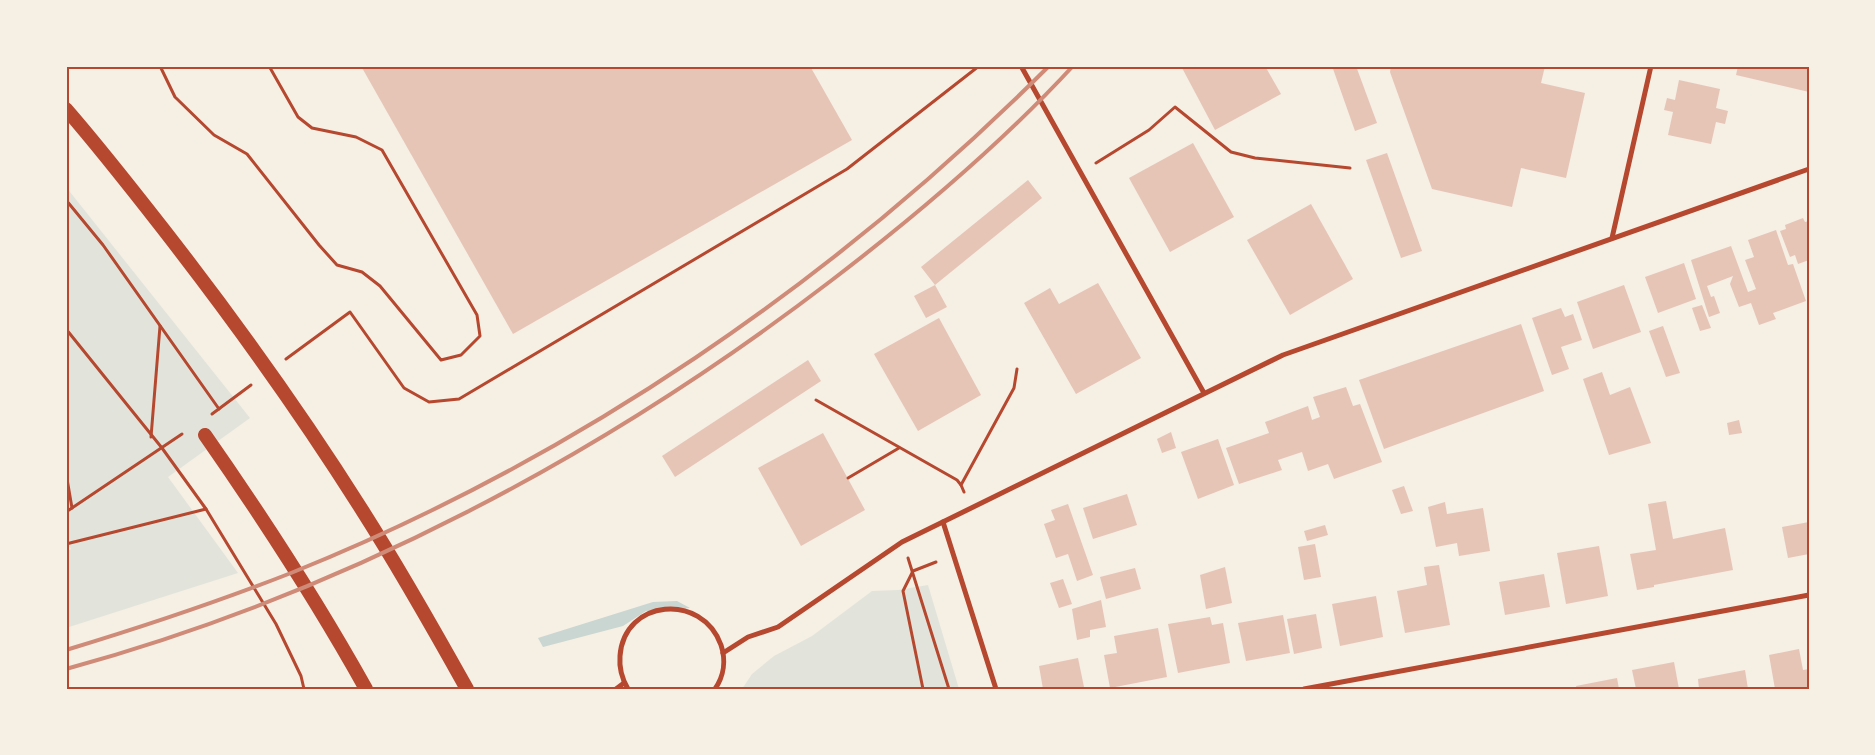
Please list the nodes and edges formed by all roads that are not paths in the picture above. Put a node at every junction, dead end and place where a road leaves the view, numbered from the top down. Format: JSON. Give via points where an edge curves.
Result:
{"nodes":[{"id":1,"x":1021,"y":66,"type":"edge"},
{"id":2,"x":1651,"y":66,"type":"edge"},
{"id":3,"x":66,"y":109,"type":"edge"},
{"id":4,"x":1809,"y":169,"type":"edge"},
{"id":5,"x":1612,"y":238,"type":"junction"},
{"id":6,"x":1204,"y":393,"type":"junction"},
{"id":7,"x":205,"y":435,"type":"dead end"},
{"id":8,"x":943,"y":522,"type":"junction"},
{"id":9,"x":1809,"y":596,"type":"edge"},
{"id":10,"x":723,"y":653,"type":"junction"},
{"id":11,"x":624,"y":683,"type":"junction"},
{"id":12,"x":366,"y":689,"type":"edge"},
{"id":13,"x":466,"y":689,"type":"edge"},
{"id":14,"x":616,"y":689,"type":"edge"},
{"id":15,"x":628,"y":689,"type":"edge"},
{"id":16,"x":714,"y":689,"type":"edge"},
{"id":17,"x":996,"y":689,"type":"edge"},
{"id":18,"x":1304,"y":689,"type":"edge"}],
"edges":[{"from":1,"to":6,"type":"street"},
{"from":2,"to":5,"type":"street"},
{"from":3,"to":13,"type":"highway","via":[[204,282],[287,397],[362,510]]},
{"from":4,"to":5,"type":"street"},
{"from":5,"to":6,"type":"street","via":[[1283,354]]},
{"from":6,"to":8,"type":"street"},
{"from":7,"to":12,"type":"highway","via":[[269,526]]},
{"from":8,"to":10,"type":"street","via":[[902,542],[778,627],[748,637]]},
{"from":8,"to":17,"type":"street"},
{"from":9,"to":18,"type":"street"},
{"from":10,"to":11,"type":"street","via":[[717,635],[699,616],[674,608],[656,610],[640,618],[628,631],[621,648],[620,666]]},
{"from":10,"to":16,"type":"street","via":[[723,668]]},
{"from":11,"to":14,"type":"street"},
{"from":11,"to":15,"type":"street"}]}
